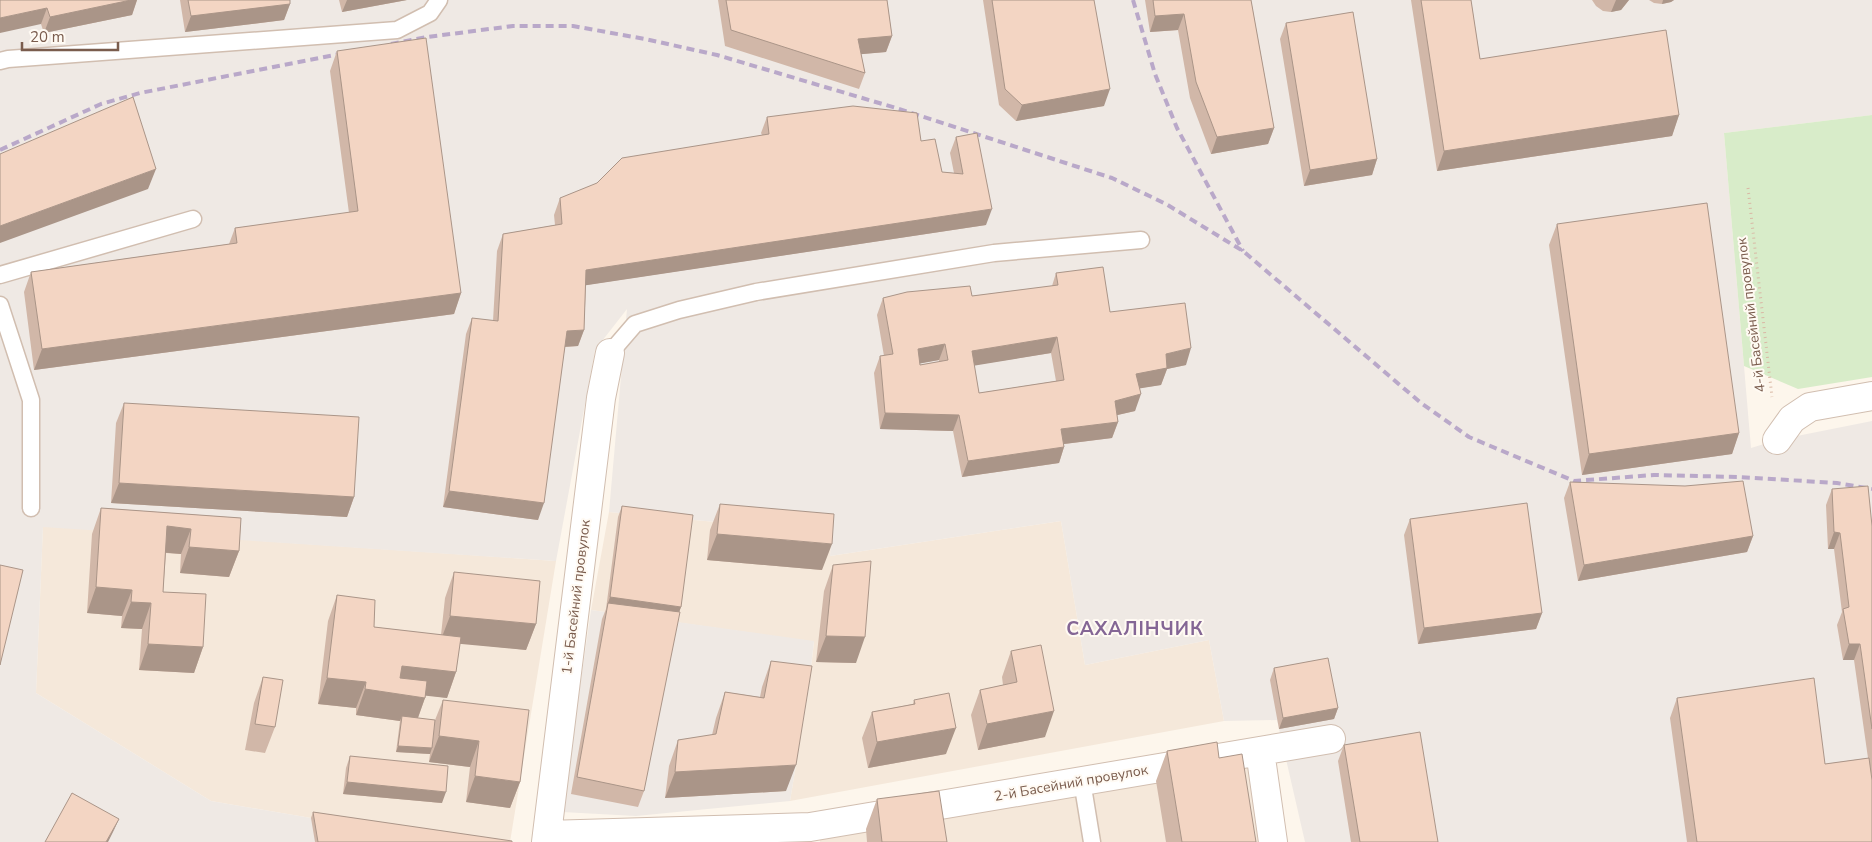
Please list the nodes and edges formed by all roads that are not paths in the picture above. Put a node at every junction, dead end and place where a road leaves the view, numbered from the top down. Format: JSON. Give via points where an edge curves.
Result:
{"nodes":[{"id":1,"x":439,"y":0,"type":"edge"},
{"id":2,"x":0,"y":61,"type":"edge"},
{"id":3,"x":193,"y":220,"type":"dead end"},
{"id":4,"x":1141,"y":240,"type":"dead end"},
{"id":5,"x":0,"y":276,"type":"edge"},
{"id":6,"x":0,"y":305,"type":"edge"},
{"id":7,"x":610,"y":353,"type":"joint"},
{"id":8,"x":1872,"y":396,"type":"edge"},
{"id":9,"x":1777,"y":440,"type":"road end"},
{"id":10,"x":31,"y":508,"type":"dead end"},
{"id":11,"x":1331,"y":739,"type":"dead end"},
{"id":12,"x":1260,"y":751,"type":"junction"},
{"id":13,"x":1082,"y":781,"type":"junction"},
{"id":14,"x":809,"y":835,"type":"edge"},
{"id":15,"x":547,"y":838,"type":"edge"},
{"id":16,"x":1092,"y":842,"type":"edge"},
{"id":17,"x":1273,"y":842,"type":"edge"}],
"edges":[{"from":1,"to":2,"type":"lane","via":[[430,14],[397,30]]},
{"from":3,"to":5,"type":"lane"},
{"from":4,"to":7,"type":"lane","via":[[994,253],[756,292],[634,324]]},
{"from":6,"to":10,"type":"lane","via":[[30,400]]},
{"from":7,"to":15,"type":"street","name":"1-й Басейний провулок","via":[[601,398]]},
{"from":8,"to":9,"type":"street","via":[[1810,407],[1792,419]]},
{"from":11,"to":12,"type":"street","name":"2-й Басейний провулок"},
{"from":12,"to":13,"type":"street","name":"2-й Басейний провулок"},
{"from":12,"to":17,"type":"street"},
{"from":13,"to":14,"type":"street","name":"2-й Басейний провулок"},
{"from":13,"to":16,"type":"lane"},
{"from":14,"to":15,"type":"street","name":"2-й Басейний провулок"}]}
